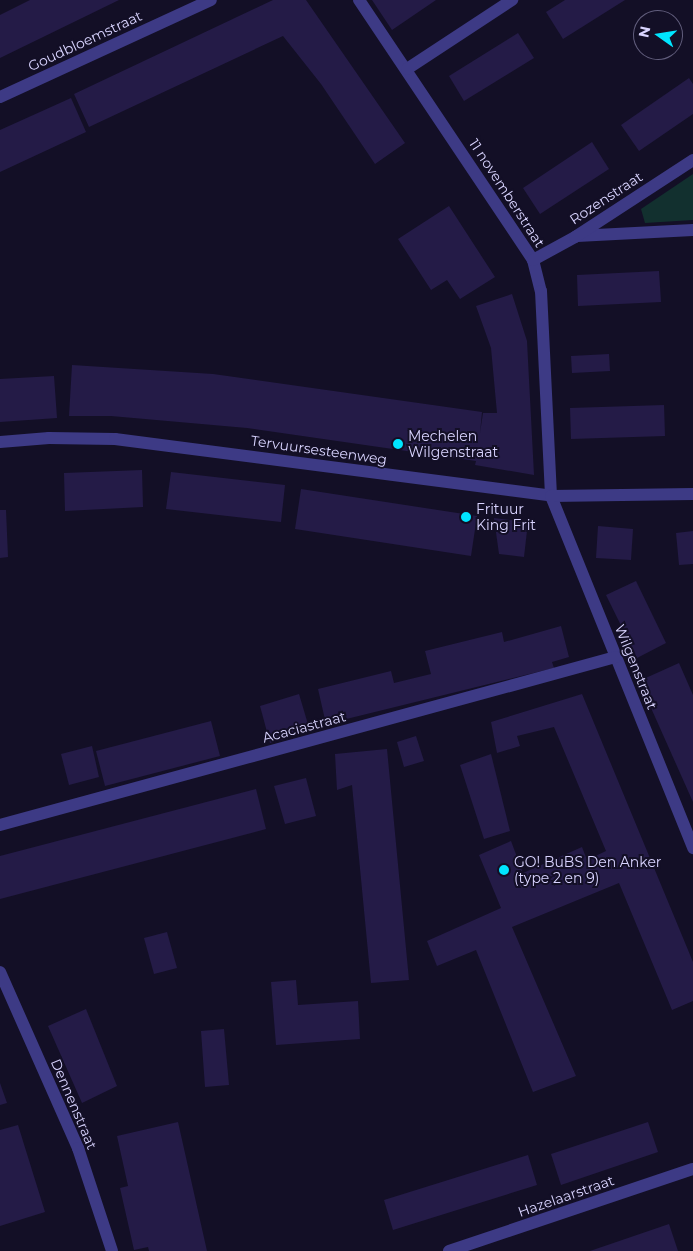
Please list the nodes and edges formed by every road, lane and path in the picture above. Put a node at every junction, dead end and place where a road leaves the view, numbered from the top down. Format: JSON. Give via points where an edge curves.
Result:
{"nodes":[{"id":1,"x":211,"y":0,"type":"edge"},
{"id":2,"x":359,"y":0,"type":"edge"},
{"id":3,"x":512,"y":0,"type":"edge"},
{"id":4,"x":407,"y":69,"type":"junction"},
{"id":5,"x":0,"y":98,"type":"edge"},
{"id":6,"x":693,"y":160,"type":"edge"},
{"id":7,"x":693,"y":230,"type":"edge"},
{"id":8,"x":575,"y":237,"type":"junction"},
{"id":9,"x":533,"y":260,"type":"junction"},
{"id":10,"x":0,"y":442,"type":"edge"},
{"id":11,"x":693,"y":494,"type":"edge"},
{"id":12,"x":551,"y":496,"type":"junction"},
{"id":13,"x":616,"y":657,"type":"junction"},
{"id":14,"x":0,"y":825,"type":"edge"},
{"id":15,"x":693,"y":848,"type":"edge"},
{"id":16,"x":0,"y":972,"type":"edge"},
{"id":17,"x":693,"y":1169,"type":"edge"},
{"id":18,"x":112,"y":1251,"type":"edge"},
{"id":19,"x":449,"y":1251,"type":"edge"}],
"edges":[{"from":1,"to":5,"type":"street","name":"Goudbloemstraat"},
{"from":2,"to":4,"type":"street","name":"11 novemberstraat"},
{"from":3,"to":4,"type":"street"},
{"from":4,"to":9,"type":"street","name":"11 novemberstraat"},
{"from":6,"to":8,"type":"street","name":"Rozenstraat"},
{"from":7,"to":8,"type":"street"},
{"from":8,"to":9,"type":"street","name":"Rozenstraat","via":[[552,246]]},
{"from":9,"to":12,"type":"street","name":"11 novemberstraat","via":[[541,291]]},
{"from":10,"to":12,"type":"street","name":"Tervuursesteenweg","via":[[115,439]]},
{"from":11,"to":12,"type":"street","name":"Tervuursesteenweg"},
{"from":12,"to":13,"type":"street","name":"Wilgenstraat"},
{"from":13,"to":14,"type":"street","name":"Acaciastraat"},
{"from":13,"to":15,"type":"street","name":"Wilgenstraat"},
{"from":16,"to":18,"type":"street","name":"Dennenstraat","via":[[78,1148]]},
{"from":17,"to":19,"type":"street","name":"Hazelaarstraat"}]}
